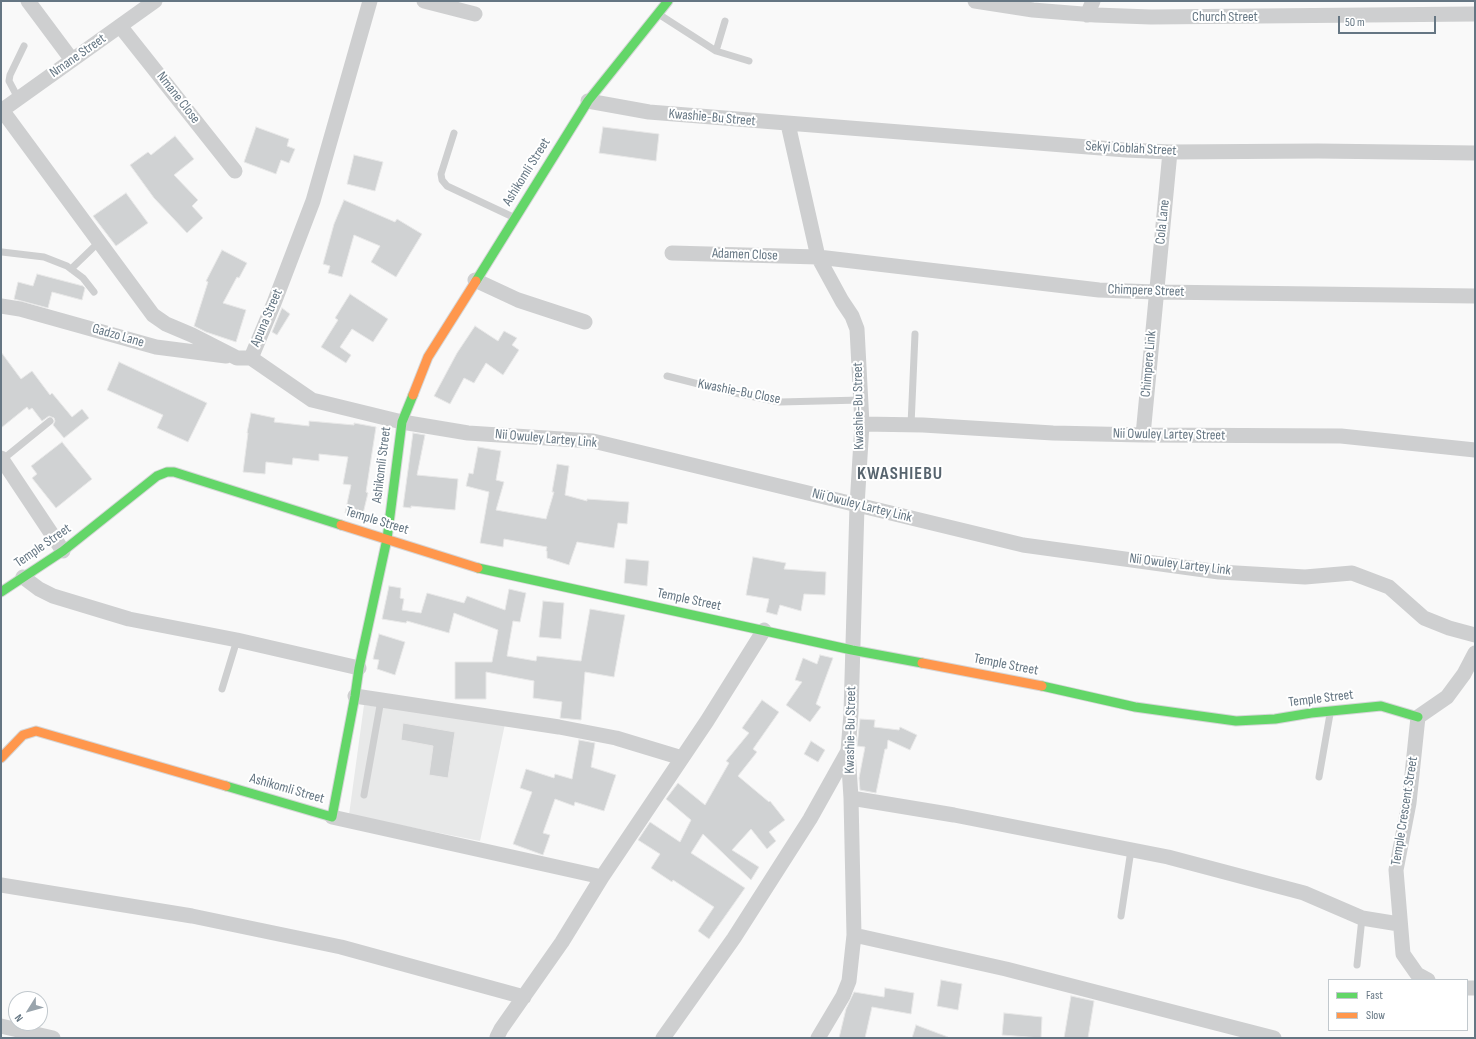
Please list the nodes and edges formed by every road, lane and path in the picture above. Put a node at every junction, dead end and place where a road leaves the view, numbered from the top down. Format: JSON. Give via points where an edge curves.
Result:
{"nodes":[{"id":1,"x":28,"y":1,"type":"edge"},
{"id":2,"x":155,"y":1,"type":"edge"},
{"id":3,"x":370,"y":1,"type":"edge"},
{"id":4,"x":424,"y":1,"type":"edge"},
{"id":5,"x":668,"y":1,"type":"edge"},
{"id":6,"x":975,"y":1,"type":"edge"},
{"id":7,"x":1090,"y":8,"type":"edge"},
{"id":8,"x":475,"y":14,"type":"dead end"},
{"id":9,"x":658,"y":14,"type":"junction"},
{"id":10,"x":1475,"y":14,"type":"edge"},
{"id":11,"x":725,"y":21,"type":"dead end"},
{"id":12,"x":120,"y":26,"type":"junction"},
{"id":13,"x":24,"y":46,"type":"dead end"},
{"id":14,"x":716,"y":51,"type":"junction"},
{"id":15,"x":72,"y":60,"type":"junction"},
{"id":16,"x":749,"y":61,"type":"dead end"},
{"id":17,"x":18,"y":98,"type":"junction"},
{"id":18,"x":588,"y":101,"type":"junction"},
{"id":19,"x":2,"y":110,"type":"edge"},
{"id":20,"x":788,"y":124,"type":"junction"},
{"id":21,"x":454,"y":133,"type":"dead end"},
{"id":22,"x":1170,"y":152,"type":"junction"},
{"id":23,"x":1475,"y":153,"type":"edge"},
{"id":24,"x":235,"y":171,"type":"dead end"},
{"id":25,"x":515,"y":218,"type":"junction"},
{"id":26,"x":100,"y":242,"type":"junction"},
{"id":27,"x":2,"y":252,"type":"dead end"},
{"id":28,"x":672,"y":253,"type":"dead end"},
{"id":29,"x":818,"y":257,"type":"junction"},
{"id":30,"x":71,"y":269,"type":"junction"},
{"id":31,"x":475,"y":280,"type":"junction"},
{"id":32,"x":94,"y":292,"type":"dead end"},
{"id":33,"x":1156,"y":292,"type":"junction"},
{"id":34,"x":1475,"y":296,"type":"edge"},
{"id":35,"x":1,"y":306,"type":"edge"},
{"id":36,"x":585,"y":322,"type":"dead end"},
{"id":37,"x":915,"y":334,"type":"dead end"},
{"id":38,"x":244,"y":358,"type":"junction"},
{"id":39,"x":667,"y":376,"type":"dead end"},
{"id":40,"x":861,"y":400,"type":"junction"},
{"id":41,"x":50,"y":421,"type":"dead end"},
{"id":42,"x":402,"y":422,"type":"junction"},
{"id":43,"x":862,"y":424,"type":"junction"},
{"id":44,"x":911,"y":425,"type":"junction"},
{"id":45,"x":1143,"y":435,"type":"junction"},
{"id":46,"x":1475,"y":450,"type":"edge"},
{"id":47,"x":1,"y":459,"type":"edge"},
{"id":48,"x":857,"y":506,"type":"junction"},
{"id":49,"x":387,"y":540,"type":"junction"},
{"id":50,"x":62,"y":551,"type":"junction"},
{"id":51,"x":23,"y":577,"type":"junction"},
{"id":52,"x":1,"y":592,"type":"edge"},
{"id":53,"x":764,"y":630,"type":"junction"},
{"id":54,"x":1475,"y":635,"type":"edge"},
{"id":55,"x":237,"y":640,"type":"junction"},
{"id":56,"x":852,"y":650,"type":"junction"},
{"id":57,"x":1475,"y":653,"type":"edge"},
{"id":58,"x":359,"y":668,"type":"junction"},
{"id":59,"x":222,"y":689,"type":"dead end"},
{"id":60,"x":355,"y":696,"type":"junction"},
{"id":61,"x":381,"y":700,"type":"junction"},
{"id":62,"x":1330,"y":711,"type":"junction"},
{"id":63,"x":1418,"y":717,"type":"junction"},
{"id":64,"x":848,"y":751,"type":"junction"},
{"id":65,"x":1,"y":758,"type":"edge"},
{"id":66,"x":682,"y":758,"type":"junction"},
{"id":67,"x":1319,"y":777,"type":"dead end"},
{"id":68,"x":364,"y":795,"type":"dead end"},
{"id":69,"x":851,"y":798,"type":"junction"},
{"id":70,"x":332,"y":817,"type":"junction"},
{"id":71,"x":1131,"y":850,"type":"junction"},
{"id":72,"x":602,"y":877,"type":"junction"},
{"id":73,"x":1,"y":885,"type":"edge"},
{"id":74,"x":1122,"y":916,"type":"dead end"},
{"id":75,"x":1362,"y":918,"type":"junction"},
{"id":76,"x":1399,"y":924,"type":"junction"},
{"id":77,"x":854,"y":935,"type":"junction"},
{"id":78,"x":1357,"y":965,"type":"dead end"},
{"id":79,"x":1426,"y":979,"type":"edge"},
{"id":80,"x":524,"y":997,"type":"junction"},
{"id":81,"x":1,"y":1026,"type":"edge"},
{"id":82,"x":498,"y":1037,"type":"dead end"},
{"id":83,"x":53,"y":1038,"type":"edge"},
{"id":84,"x":663,"y":1038,"type":"edge"},
{"id":85,"x":818,"y":1038,"type":"edge"},
{"id":86,"x":1274,"y":1038,"type":"edge"}],
"edges":[{"from":1,"to":15,"type":"street"},
{"from":2,"to":12,"type":"street","name":"Nmane Street"},
{"from":3,"to":38,"type":"street","name":"Apuna Street","via":[[313,201],[274,303]]},
{"from":4,"to":8,"type":"street"},
{"from":5,"to":9,"type":"street","name":"Ashikomli Street"},
{"from":6,"to":7,"type":"street","name":"Church Street","via":[[1033,10]]},
{"from":7,"to":10,"type":"street","name":"Church Street","via":[[1151,17]]},
{"from":9,"to":14,"type":"lane"},
{"from":9,"to":18,"type":"street","name":"Ashikomli Street"},
{"from":11,"to":14,"type":"lane"},
{"from":12,"to":15,"type":"street","name":"Nmane Street"},
{"from":12,"to":24,"type":"street","name":"Nmane Close"},
{"from":13,"to":17,"type":"lane","via":[[10,74],[10,81]]},
{"from":14,"to":16,"type":"lane"},
{"from":15,"to":17,"type":"street","name":"Nmane Street"},
{"from":17,"to":19,"type":"street","name":"Nmane Street"},
{"from":18,"to":20,"type":"street","name":"Kwashie-Bu Street","via":[[648,112]]},
{"from":18,"to":25,"type":"street","name":"Ashikomli Street"},
{"from":19,"to":26,"type":"street","name":"Apuna Street"},
{"from":20,"to":22,"type":"street","name":"Sekyi Coblah Street"},
{"from":20,"to":29,"type":"street","name":"Kwashie-Bu Street"},
{"from":21,"to":25,"type":"lane","via":[[441,174],[442,180],[447,186]]},
{"from":22,"to":23,"type":"street","name":"Sekyi Coblah Street","via":[[1318,150]]},
{"from":22,"to":33,"type":"street","name":"Cola Lane"},
{"from":25,"to":31,"type":"street","name":"Ashikomli Street"},
{"from":26,"to":30,"type":"lane"},
{"from":26,"to":38,"type":"street","name":"Apuna Street","via":[[153,315],[166,324]]},
{"from":27,"to":30,"type":"lane","via":[[44,257]]},
{"from":28,"to":29,"type":"street","name":"Adamen Close"},
{"from":29,"to":33,"type":"street","name":"Chimpere Street","via":[[1099,290]]},
{"from":29,"to":40,"type":"street","name":"Kwashie-Bu Street","via":[[857,329]]},
{"from":30,"to":32,"type":"lane","via":[[83,278]]},
{"from":31,"to":36,"type":"street","via":[[518,300]]},
{"from":31,"to":42,"type":"street","name":"Ashikomli Street","via":[[428,357]]},
{"from":33,"to":34,"type":"street","name":"Chimpere Street"},
{"from":33,"to":45,"type":"street","name":"Chimpere Link"},
{"from":35,"to":38,"type":"street","name":"Gadzo Lane","via":[[156,347]]},
{"from":37,"to":44,"type":"lane"},
{"from":38,"to":42,"type":"street","name":"Nii Owuley Lartey Link","via":[[312,400]]},
{"from":39,"to":40,"type":"lane","name":"Kwashie-Bu Close","via":[[780,402]]},
{"from":40,"to":43,"type":"street","name":"Kwashie-Bu Street"},
{"from":41,"to":47,"type":"lane"},
{"from":42,"to":48,"type":"street","name":"Nii Owuley Lartey Link","via":[[468,433],[593,442]]},
{"from":42,"to":49,"type":"street","name":"Ashikomli Street"},
{"from":43,"to":44,"type":"street","name":"Nii Owuley Lartey Street"},
{"from":43,"to":48,"type":"street","name":"Kwashie-Bu Street"},
{"from":44,"to":45,"type":"street","name":"Nii Owuley Lartey Street"},
{"from":45,"to":46,"type":"street","name":"Nii Owuley Lartey Street","via":[[1341,436]]},
{"from":47,"to":50,"type":"street"},
{"from":48,"to":54,"type":"street","name":"Nii Owuley Lartey Link","via":[[1023,545],[1219,572],[1305,577],[1352,573],[1389,587],[1424,618]]},
{"from":48,"to":56,"type":"street","name":"Kwashie-Bu Street"},
{"from":49,"to":50,"type":"street","name":"Temple Street","via":[[174,472],[167,472],[157,476]]},
{"from":49,"to":53,"type":"street","name":"Temple Street","via":[[485,570]]},
{"from":49,"to":58,"type":"street","name":"Ashikomli Street"},
{"from":50,"to":51,"type":"street","name":"Temple Street"},
{"from":51,"to":52,"type":"street","name":"Temple Street"},
{"from":51,"to":55,"type":"street","via":[[53,596],[128,619]]},
{"from":53,"to":56,"type":"street","name":"Temple Street"},
{"from":53,"to":66,"type":"street"},
{"from":55,"to":58,"type":"street"},
{"from":55,"to":59,"type":"lane"},
{"from":56,"to":62,"type":"street","name":"Temple Street","via":[[1055,688],[1136,707],[1236,721],[1275,719]]},
{"from":56,"to":64,"type":"street","name":"Kwashie-Bu Street"},
{"from":57,"to":63,"type":"street","via":[[1447,697]]},
{"from":58,"to":60,"type":"street","name":"Ashikomli Street"},
{"from":60,"to":61,"type":"street"},
{"from":60,"to":70,"type":"street","name":"Ashikomli Street"},
{"from":61,"to":66,"type":"street","via":[[559,727],[616,738]]},
{"from":61,"to":68,"type":"lane"},
{"from":62,"to":63,"type":"street","name":"Temple Street","via":[[1382,706]]},
{"from":62,"to":67,"type":"lane"},
{"from":63,"to":76,"type":"street","name":"Temple Crescent Street","via":[[1409,803],[1396,870]]},
{"from":64,"to":69,"type":"street","name":"Kwashie-Bu Street"},
{"from":64,"to":84,"type":"street","via":[[810,819],[742,925]]},
{"from":65,"to":70,"type":"street","name":"Ashikomli Street","via":[[23,734],[36,730]]},
{"from":66,"to":72,"type":"street"},
{"from":69,"to":71,"type":"street","via":[[954,815]]},
{"from":69,"to":77,"type":"street","name":"Kwashie-Bu Street"},
{"from":70,"to":72,"type":"street"},
{"from":71,"to":74,"type":"lane"},
{"from":71,"to":75,"type":"street","via":[[1168,857],[1304,894]]},
{"from":72,"to":80,"type":"street"},
{"from":73,"to":80,"type":"street","via":[[192,916],[341,947]]},
{"from":75,"to":76,"type":"street"},
{"from":75,"to":78,"type":"lane"},
{"from":76,"to":79,"type":"street","name":"Temple Crescent Street","via":[[1403,954],[1417,974]]},
{"from":77,"to":85,"type":"street","name":"Kwashie-Bu Street","via":[[849,981]]},
{"from":77,"to":86,"type":"street","via":[[1006,968]]},
{"from":80,"to":82,"type":"street"},
{"from":81,"to":83,"type":"street"}]}
